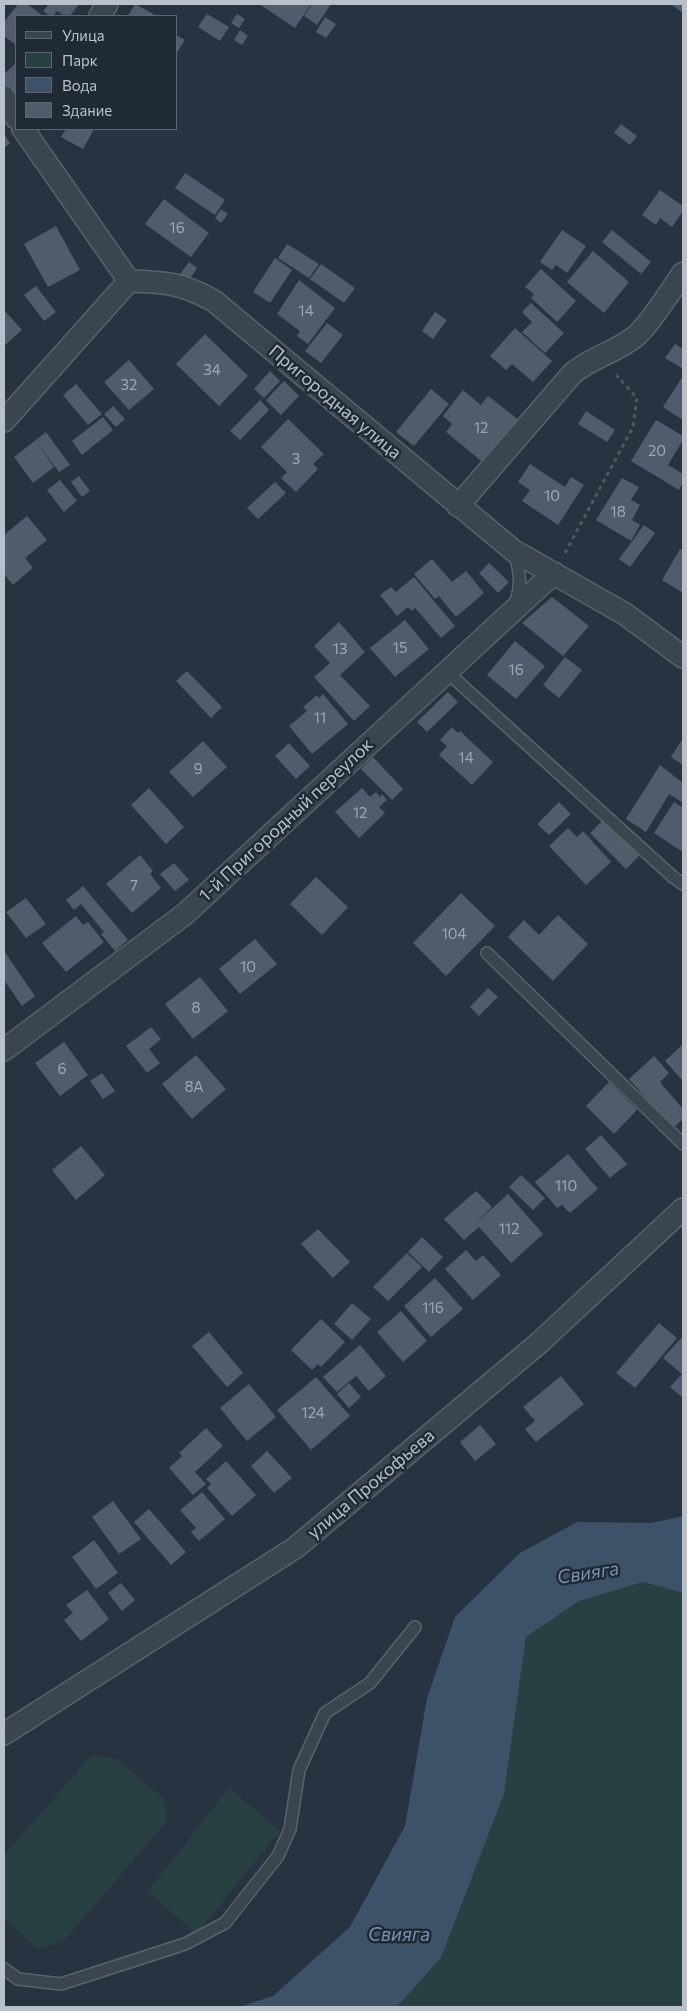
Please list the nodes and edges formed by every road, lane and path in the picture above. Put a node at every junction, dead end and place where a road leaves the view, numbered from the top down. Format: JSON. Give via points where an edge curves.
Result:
{"nodes":[{"id":1,"x":107,"y":4,"type":"edge"},
{"id":2,"x":101,"y":15,"type":"edge"},
{"id":3,"x":4,"y":97,"type":"edge"},
{"id":4,"x":15,"y":116,"type":"edge"},
{"id":5,"x":30,"y":133,"type":"edge"},
{"id":6,"x":683,"y":273,"type":"edge"},
{"id":7,"x":129,"y":282,"type":"junction"},
{"id":8,"x":606,"y":354,"type":"junction"},
{"id":9,"x":4,"y":421,"type":"edge"},
{"id":10,"x":458,"y":506,"type":"junction"},
{"id":11,"x":514,"y":551,"type":"junction"},
{"id":12,"x":554,"y":573,"type":"junction"},
{"id":13,"x":512,"y":610,"type":"junction"},
{"id":14,"x":683,"y":657,"type":"edge"},
{"id":15,"x":446,"y":671,"type":"junction"},
{"id":16,"x":683,"y":884,"type":"edge"},
{"id":17,"x":487,"y":953,"type":"dead end"},
{"id":18,"x":4,"y":1050,"type":"edge"},
{"id":19,"x":683,"y":1144,"type":"edge"},
{"id":20,"x":683,"y":1209,"type":"edge"},
{"id":21,"x":415,"y":1627,"type":"dead end"},
{"id":22,"x":4,"y":1734,"type":"edge"},
{"id":23,"x":4,"y":1970,"type":"edge"}],
"edges":[{"from":1,"to":2,"type":"street"},
{"from":3,"to":4,"type":"street"},
{"from":5,"to":7,"type":"street"},
{"from":6,"to":8,"type":"street","via":[[637,335]]},
{"from":7,"to":9,"type":"street"},
{"from":7,"to":10,"type":"street","name":"Пригородная улица","via":[[168,282],[192,288],[214,301]]},
{"from":8,"to":10,"type":"street","via":[[582,365],[572,374]]},
{"from":8,"to":12,"type":"path","via":[[612,368],[637,398],[633,427]]},
{"from":10,"to":11,"type":"street","name":"Пригородная улица"},
{"from":11,"to":12,"type":"street","name":"Пригородная улица"},
{"from":11,"to":13,"type":"lane","via":[[520,572],[518,594]]},
{"from":12,"to":13,"type":"street","name":"1-й Пригородный переулок"},
{"from":12,"to":14,"type":"street","name":"Пригородная улица","via":[[625,614]]},
{"from":13,"to":15,"type":"street","name":"1-й Пригородный переулок"},
{"from":15,"to":16,"type":"lane"},
{"from":15,"to":18,"type":"street","name":"1-й Пригородный переулок","via":[[185,914]]},
{"from":17,"to":19,"type":"lane"},
{"from":20,"to":22,"type":"street","name":"улица Прокофьева","via":[[539,1343],[295,1548]]},
{"from":21,"to":23,"type":"lane","via":[[370,1683],[325,1712],[299,1770],[290,1829],[278,1856],[225,1922],[185,1944],[61,1984],[18,1979]]}]}
